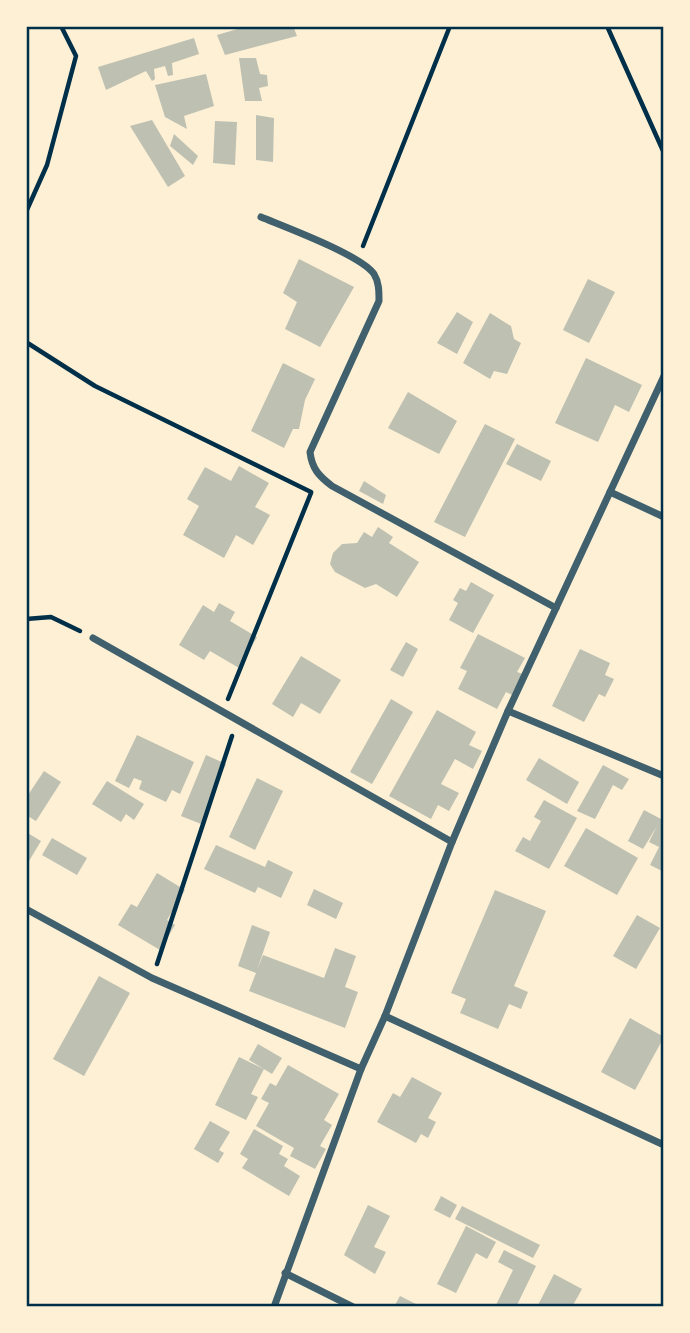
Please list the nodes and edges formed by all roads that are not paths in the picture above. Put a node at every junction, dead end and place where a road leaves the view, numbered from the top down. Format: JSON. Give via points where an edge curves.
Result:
{"nodes":[{"id":1,"x":261,"y":216,"type":"dead end"},
{"id":2,"x":664,"y":376,"type":"edge"},
{"id":3,"x":610,"y":492,"type":"junction"},
{"id":4,"x":664,"y":517,"type":"edge"},
{"id":5,"x":556,"y":608,"type":"junction"},
{"id":6,"x":93,"y":638,"type":"road end"},
{"id":7,"x":508,"y":711,"type":"junction"},
{"id":8,"x":664,"y":776,"type":"edge"},
{"id":9,"x":452,"y":842,"type":"junction"},
{"id":10,"x":26,"y":909,"type":"edge"},
{"id":11,"x":385,"y":1016,"type":"junction"},
{"id":12,"x":361,"y":1069,"type":"junction"},
{"id":13,"x":664,"y":1145,"type":"edge"},
{"id":14,"x":285,"y":1273,"type":"junction"},
{"id":15,"x":274,"y":1307,"type":"edge"},
{"id":16,"x":353,"y":1307,"type":"edge"}],
"edges":[{"from":1,"to":5,"type":"street","via":[[358,260],[373,273],[379,287],[379,300],[310,452],[318,476]]},
{"from":2,"to":3,"type":"street"},
{"from":3,"to":4,"type":"street"},
{"from":3,"to":5,"type":"street"},
{"from":5,"to":7,"type":"street"},
{"from":6,"to":9,"type":"street"},
{"from":7,"to":8,"type":"street"},
{"from":7,"to":9,"type":"street"},
{"from":9,"to":11,"type":"street"},
{"from":10,"to":12,"type":"street","via":[[152,978]]},
{"from":11,"to":12,"type":"street"},
{"from":11,"to":13,"type":"street"},
{"from":12,"to":14,"type":"street"},
{"from":14,"to":15,"type":"street"},
{"from":14,"to":16,"type":"street"}]}
